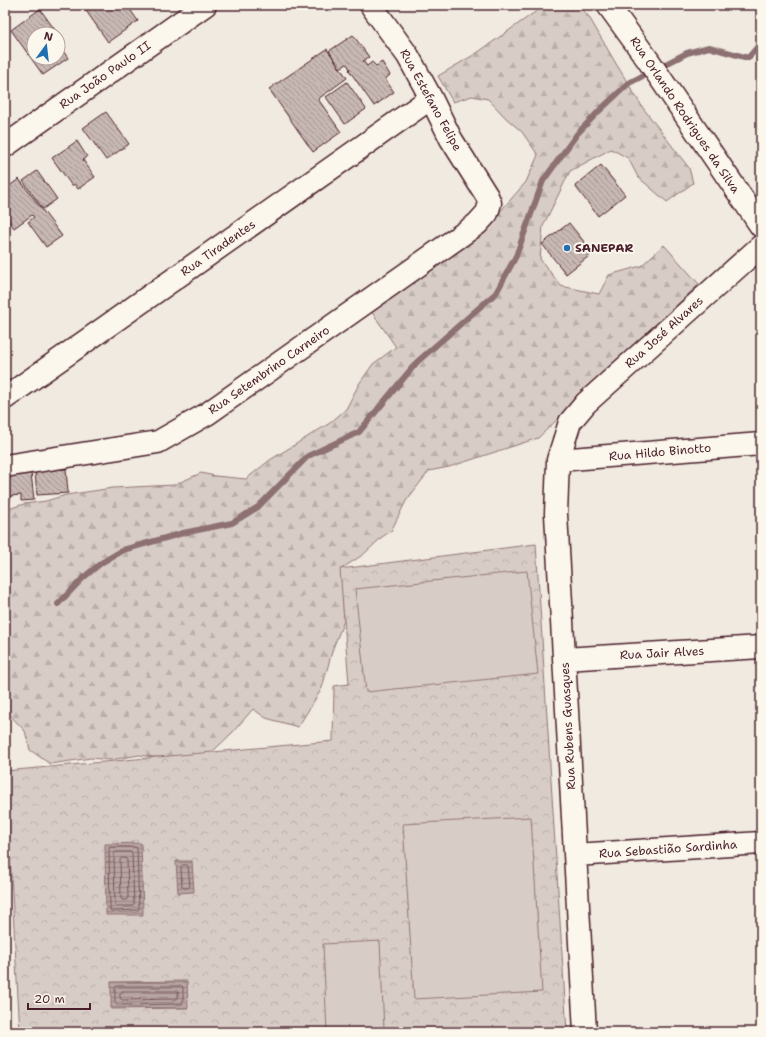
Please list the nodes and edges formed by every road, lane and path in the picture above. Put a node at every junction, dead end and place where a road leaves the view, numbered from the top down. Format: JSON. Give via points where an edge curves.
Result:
{"nodes":[{"id":1,"x":205,"y":5,"type":"edge"},
{"id":2,"x":371,"y":5,"type":"edge"},
{"id":3,"x":608,"y":5,"type":"edge"},
{"id":4,"x":431,"y":98,"type":"junction"},
{"id":5,"x":5,"y":146,"type":"edge"},
{"id":6,"x":487,"y":196,"type":"joint"},
{"id":7,"x":761,"y":226,"type":"edge"},
{"id":8,"x":761,"y":246,"type":"edge"},
{"id":9,"x":5,"y":398,"type":"edge"},
{"id":10,"x":570,"y":422,"type":"joint"},
{"id":11,"x":761,"y":444,"type":"edge"},
{"id":12,"x":558,"y":460,"type":"junction"},
{"id":13,"x":5,"y":466,"type":"edge"},
{"id":14,"x":761,"y":647,"type":"edge"},
{"id":15,"x":564,"y":659,"type":"junction"},
{"id":16,"x":761,"y":843,"type":"edge"},
{"id":17,"x":575,"y":856,"type":"junction"},
{"id":18,"x":586,"y":1032,"type":"edge"}],
"edges":[{"from":1,"to":5,"type":"street","name":"Rua João Paulo II"},
{"from":2,"to":4,"type":"street","name":"Rua Estefano Felipe","via":[[408,56]]},
{"from":3,"to":7,"type":"street","name":"Rua Orlando Rodrigues da Silva"},
{"from":4,"to":6,"type":"street","name":"Rua Estefano Felipe","via":[[451,139]]},
{"from":4,"to":9,"type":"street","name":"Rua Tiradentes"},
{"from":6,"to":13,"type":"street","name":"Rua Setembrino Carneiro","via":[[490,204],[487,213],[477,224],[207,414],[158,442]]},
{"from":8,"to":10,"type":"street","name":"Rua José Alvares","via":[[586,403]]},
{"from":10,"to":12,"type":"street","name":"Rua Rubens Guasques"},
{"from":11,"to":12,"type":"street","name":"Rua Hildo Binotto"},
{"from":12,"to":15,"type":"street","name":"Rua Rubens Guasques","via":[[556,514]]},
{"from":14,"to":15,"type":"street","name":"Rua Jair Alves"},
{"from":15,"to":17,"type":"street","name":"Rua Rubens Guasques"},
{"from":16,"to":17,"type":"street","name":"Rua Sebastião Sardinha"},
{"from":17,"to":18,"type":"street","name":"Rua Rubens Guasques"}]}
